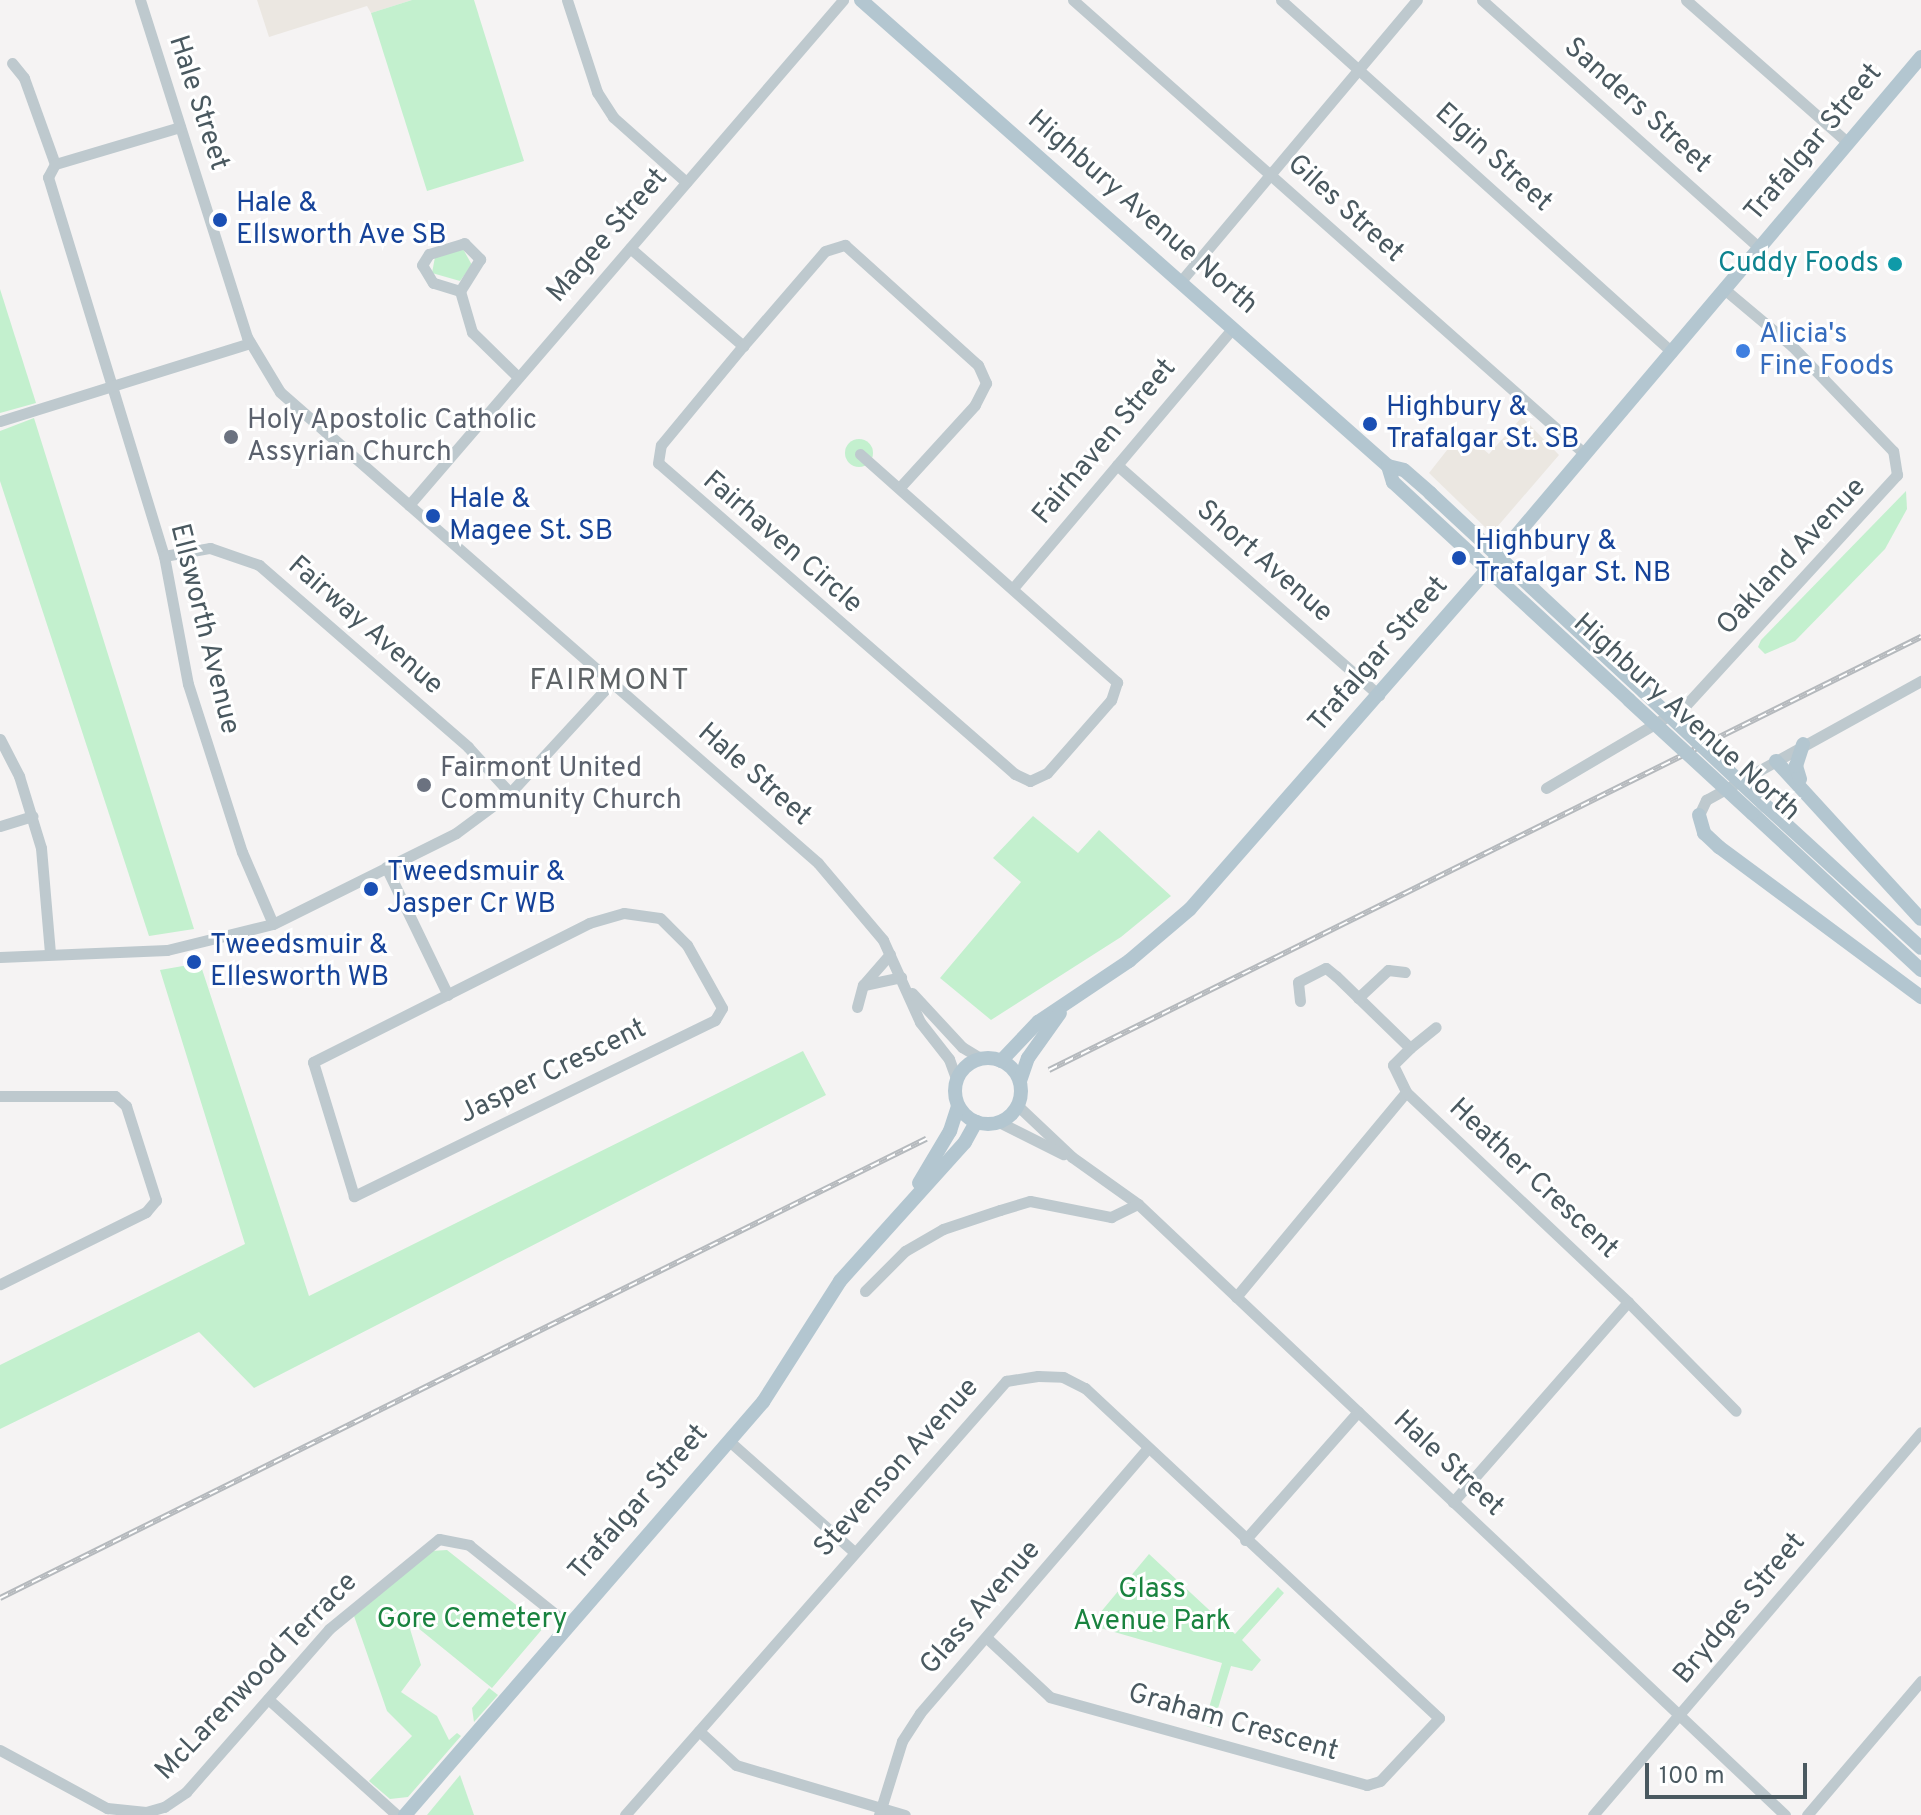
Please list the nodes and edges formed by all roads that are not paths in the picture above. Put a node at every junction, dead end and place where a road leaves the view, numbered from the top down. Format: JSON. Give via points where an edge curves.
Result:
{"nodes":[{"id":1,"x":140,"y":0,"type":"edge"},
{"id":2,"x":567,"y":0,"type":"edge"},
{"id":3,"x":843,"y":0,"type":"edge"},
{"id":4,"x":861,"y":0,"type":"edge"},
{"id":5,"x":1073,"y":0,"type":"edge"},
{"id":6,"x":1281,"y":0,"type":"edge"},
{"id":7,"x":1417,"y":0,"type":"edge"},
{"id":8,"x":1482,"y":0,"type":"edge"},
{"id":9,"x":1686,"y":0,"type":"edge"},
{"id":10,"x":1921,"y":57,"type":"edge"},
{"id":11,"x":12,"y":63,"type":"dead end"},
{"id":12,"x":1359,"y":68,"type":"junction"},
{"id":13,"x":180,"y":127,"type":"junction"},
{"id":14,"x":1848,"y":143,"type":"junction"},
{"id":15,"x":55,"y":164,"type":"junction"},
{"id":16,"x":1270,"y":176,"type":"junction"},
{"id":17,"x":686,"y":182,"type":"junction"},
{"id":18,"x":630,"y":248,"type":"junction"},
{"id":19,"x":1759,"y":248,"type":"junction"},
{"id":20,"x":1181,"y":281,"type":"junction"},
{"id":21,"x":1724,"y":289,"type":"junction"},
{"id":22,"x":460,"y":291,"type":"junction"},
{"id":23,"x":1233,"y":328,"type":"junction"},
{"id":24,"x":250,"y":343,"type":"junction"},
{"id":25,"x":743,"y":346,"type":"junction"},
{"id":26,"x":1672,"y":352,"type":"junction"},
{"id":27,"x":518,"y":377,"type":"junction"},
{"id":28,"x":112,"y":388,"type":"junction"},
{"id":29,"x":0,"y":421,"type":"edge"},
{"id":30,"x":860,"y":454,"type":"dead end"},
{"id":31,"x":1585,"y":454,"type":"junction"},
{"id":32,"x":1117,"y":465,"type":"junction"},
{"id":33,"x":1388,"y":466,"type":"junction"},
{"id":34,"x":901,"y":486,"type":"junction"},
{"id":35,"x":409,"y":505,"type":"junction"},
{"id":36,"x":1499,"y":555,"type":"junction"},
{"id":37,"x":164,"y":556,"type":"junction"},
{"id":38,"x":1487,"y":570,"type":"junction"},
{"id":39,"x":1014,"y":587,"type":"junction"},
{"id":40,"x":1921,"y":681,"type":"edge"},
{"id":41,"x":612,"y":682,"type":"junction"},
{"id":42,"x":1379,"y":695,"type":"junction"},
{"id":43,"x":0,"y":739,"type":"edge"},
{"id":44,"x":1803,"y":744,"type":"junction"},
{"id":45,"x":1776,"y":761,"type":"junction"},
{"id":46,"x":1801,"y":783,"type":"junction"},
{"id":47,"x":1546,"y":788,"type":"dead end"},
{"id":48,"x":510,"y":793,"type":"junction"},
{"id":49,"x":1699,"y":815,"type":"joint"},
{"id":50,"x":33,"y":816,"type":"junction"},
{"id":51,"x":0,"y":826,"type":"edge"},
{"id":52,"x":386,"y":867,"type":"junction"},
{"id":53,"x":1921,"y":919,"type":"edge"},
{"id":54,"x":273,"y":924,"type":"junction"},
{"id":55,"x":1921,"y":948,"type":"edge"},
{"id":56,"x":50,"y":954,"type":"junction"},
{"id":57,"x":890,"y":954,"type":"junction"},
{"id":58,"x":0,"y":957,"type":"edge"},
{"id":59,"x":1921,"y":970,"type":"edge"},
{"id":60,"x":1405,"y":972,"type":"dead end"},
{"id":61,"x":904,"y":982,"type":"junction"},
{"id":62,"x":863,"y":985,"type":"junction"},
{"id":63,"x":448,"y":995,"type":"junction"},
{"id":64,"x":1921,"y":997,"type":"edge"},
{"id":65,"x":1358,"y":998,"type":"junction"},
{"id":66,"x":1300,"y":1001,"type":"dead end"},
{"id":67,"x":1067,"y":1003,"type":"junction"},
{"id":68,"x":857,"y":1007,"type":"dead end"},
{"id":69,"x":1436,"y":1027,"type":"dead end"},
{"id":70,"x":1410,"y":1048,"type":"junction"},
{"id":71,"x":982,"y":1059,"type":"junction"},
{"id":72,"x":1001,"y":1061,"type":"junction"},
{"id":73,"x":957,"y":1081,"type":"junction"},
{"id":74,"x":1020,"y":1081,"type":"junction"},
{"id":75,"x":1406,"y":1092,"type":"junction"},
{"id":76,"x":0,"y":1096,"type":"edge"},
{"id":77,"x":958,"y":1106,"type":"junction"},
{"id":78,"x":1018,"y":1106,"type":"junction"},
{"id":79,"x":976,"y":1122,"type":"junction"},
{"id":80,"x":999,"y":1122,"type":"junction"},
{"id":81,"x":1072,"y":1157,"type":"junction"},
{"id":82,"x":1138,"y":1204,"type":"junction"},
{"id":83,"x":899,"y":1216,"type":"junction"},
{"id":84,"x":0,"y":1284,"type":"edge"},
{"id":85,"x":865,"y":1291,"type":"dead end"},
{"id":86,"x":1236,"y":1297,"type":"junction"},
{"id":87,"x":1628,"y":1302,"type":"junction"},
{"id":88,"x":1736,"y":1411,"type":"dead end"},
{"id":89,"x":1358,"y":1412,"type":"junction"},
{"id":90,"x":1921,"y":1432,"type":"edge"},
{"id":91,"x":728,"y":1440,"type":"junction"},
{"id":92,"x":1148,"y":1448,"type":"junction"},
{"id":93,"x":1453,"y":1502,"type":"junction"},
{"id":94,"x":1245,"y":1540,"type":"junction"},
{"id":95,"x":854,"y":1552,"type":"junction"},
{"id":96,"x":569,"y":1625,"type":"junction"},
{"id":97,"x":988,"y":1639,"type":"junction"},
{"id":98,"x":1921,"y":1681,"type":"edge"},
{"id":99,"x":268,"y":1699,"type":"junction"},
{"id":100,"x":1423,"y":1703,"type":"joint"},
{"id":101,"x":1681,"y":1716,"type":"junction"},
{"id":102,"x":699,"y":1731,"type":"junction"},
{"id":103,"x":0,"y":1750,"type":"edge"},
{"id":104,"x":880,"y":1812,"type":"edge"},
{"id":105,"x":397,"y":1815,"type":"edge"},
{"id":106,"x":405,"y":1815,"type":"edge"},
{"id":107,"x":625,"y":1815,"type":"edge"},
{"id":108,"x":905,"y":1815,"type":"edge"},
{"id":109,"x":1593,"y":1815,"type":"edge"},
{"id":110,"x":1785,"y":1815,"type":"edge"},
{"id":111,"x":1807,"y":1815,"type":"edge"}],
"edges":[{"from":1,"to":13,"type":"street","name":"Hale Street"},
{"from":2,"to":17,"type":"street","via":[[597,92],[613,117]]},
{"from":3,"to":17,"type":"street","name":"Magee Street"},
{"from":4,"to":20,"type":"main road","name":"Highbury Avenue North"},
{"from":5,"to":16,"type":"street","name":"Giles Street"},
{"from":6,"to":12,"type":"street","name":"Elgin Street"},
{"from":7,"to":12,"type":"street"},
{"from":8,"to":19,"type":"street","name":"Sanders Street"},
{"from":9,"to":14,"type":"street"},
{"from":10,"to":14,"type":"main road","name":"Trafalgar Street"},
{"from":11,"to":15,"type":"street","via":[[24,78]]},
{"from":12,"to":16,"type":"street"},
{"from":12,"to":26,"type":"street","name":"Elgin Street"},
{"from":13,"to":15,"type":"street"},
{"from":13,"to":24,"type":"street","name":"Hale Street"},
{"from":14,"to":19,"type":"main road","name":"Trafalgar Street"},
{"from":15,"to":28,"type":"street","name":"Ellsworth Avenue","via":[[48,177],[54,201]]},
{"from":16,"to":20,"type":"street"},
{"from":16,"to":31,"type":"street","name":"Giles Street"},
{"from":17,"to":18,"type":"street","name":"Magee Street"},
{"from":18,"to":25,"type":"street"},
{"from":18,"to":27,"type":"street","name":"Magee Street"},
{"from":19,"to":21,"type":"main road","name":"Trafalgar Street"},
{"from":20,"to":23,"type":"main road","name":"Highbury Avenue North"},
{"from":21,"to":26,"type":"main road","name":"Trafalgar Street"},
{"from":21,"to":47,"type":"street","name":"Oakland Avenue","via":[[1792,346],[1893,451],[1897,475],[1685,706]]},
{"from":22,"to":22,"type":"street","via":[[433,283],[422,265],[429,254],[464,243],[480,259]]},
{"from":22,"to":27,"type":"street","via":[[472,332]]},
{"from":23,"to":32,"type":"street","name":"Fairhaven Street"},
{"from":23,"to":33,"type":"main road","name":"Highbury Avenue North"},
{"from":24,"to":28,"type":"street"},
{"from":24,"to":35,"type":"street","name":"Hale Street","via":[[280,392]]},
{"from":25,"to":34,"type":"street","name":"Fairhaven Circle","via":[[825,251],[845,245],[861,257],[978,365],[986,383],[975,405]]},
{"from":25,"to":39,"type":"street","name":"Fairhaven Circle","via":[[661,445],[658,463],[821,610],[1015,774],[1030,781],[1056,763],[1111,700],[1117,682]]},
{"from":26,"to":31,"type":"main road","name":"Trafalgar Street"},
{"from":27,"to":35,"type":"street","name":"Magee Street"},
{"from":28,"to":29,"type":"street"},
{"from":28,"to":37,"type":"street","name":"Ellsworth Avenue"},
{"from":30,"to":34,"type":"street"},
{"from":31,"to":36,"type":"main road","name":"Trafalgar Street"},
{"from":32,"to":39,"type":"street","name":"Fairhaven Street"},
{"from":32,"to":42,"type":"street","name":"Short Avenue"},
{"from":33,"to":36,"type":"main road","name":"Highbury Avenue North","via":[[1404,470]]},
{"from":33,"to":38,"type":"main road","name":"Highbury Avenue North","via":[[1393,482]]},
{"from":34,"to":39,"type":"street","name":"Fairhaven Circle"},
{"from":35,"to":41,"type":"street","name":"Hale Street"},
{"from":36,"to":38,"type":"main road","name":"Trafalgar Street"},
{"from":36,"to":55,"type":"main road","name":"Highbury Avenue North","bridge":true},
{"from":37,"to":48,"type":"street","name":"Fairway Avenue","via":[[210,548],[259,565],[468,747]]},
{"from":37,"to":54,"type":"street","name":"Ellsworth Avenue","via":[[188,684],[242,852]]},
{"from":38,"to":42,"type":"main road","name":"Trafalgar Street"},
{"from":38,"to":59,"type":"main road","name":"Highbury Avenue North","bridge":true},
{"from":40,"to":44,"type":"street"},
{"from":41,"to":48,"type":"street"},
{"from":41,"to":57,"type":"street","name":"Hale Street","via":[[818,863],[856,903]]},
{"from":42,"to":67,"type":"main road","name":"Trafalgar Street","via":[[1190,909],[1129,961]]},
{"from":43,"to":50,"type":"street"},
{"from":44,"to":45,"type":"street"},
{"from":44,"to":46,"type":"main road","via":[[1796,766]]},
{"from":45,"to":46,"type":"main road"},
{"from":45,"to":49,"type":"street","via":[[1706,800]]},
{"from":46,"to":53,"type":"main road"},
{"from":48,"to":52,"type":"street","via":[[456,833]]},
{"from":49,"to":64,"type":"main road","via":[[1704,833],[1719,847]]},
{"from":50,"to":51,"type":"street"},
{"from":50,"to":56,"type":"street","via":[[47,883]]},
{"from":52,"to":54,"type":"street"},
{"from":52,"to":63,"type":"street"},
{"from":54,"to":56,"type":"street","via":[[167,950]]},
{"from":56,"to":58,"type":"street"},
{"from":57,"to":61,"type":"street","name":"Hale Street"},
{"from":57,"to":62,"type":"street"},
{"from":60,"to":65,"type":"street","via":[[1388,970]]},
{"from":61,"to":62,"type":"street"},
{"from":61,"to":71,"type":"street","name":"Hale Street","via":[[962,1047]]},
{"from":61,"to":73,"type":"street","name":"Hale Street","via":[[920,1022],[949,1059]]},
{"from":62,"to":68,"type":"street"},
{"from":63,"to":63,"type":"street","name":"Jasper Crescent","via":[[589,923],[624,913],[660,918],[687,945],[722,1008],[715,1020],[354,1196],[313,1062]]},
{"from":65,"to":66,"type":"street","via":[[1326,968],[1298,982]]},
{"from":65,"to":70,"type":"street"},
{"from":67,"to":72,"type":"main road","name":"Trafalgar Street","via":[[1038,1022]]},
{"from":67,"to":74,"type":"main road","name":"Trafalgar Street","via":[[1028,1058]]},
{"from":69,"to":70,"type":"street"},
{"from":70,"to":75,"type":"street","via":[[1393,1065]]},
{"from":71,"to":72,"type":"main road"},
{"from":71,"to":73,"type":"main road","via":[[966,1067]]},
{"from":72,"to":74,"type":"main road"},
{"from":73,"to":77,"type":"main road"},
{"from":74,"to":78,"type":"main road"},
{"from":75,"to":86,"type":"street"},
{"from":75,"to":87,"type":"street","name":"Heather Crescent"},
{"from":76,"to":84,"type":"street","via":[[115,1096],[126,1106],[156,1200],[146,1212]]},
{"from":77,"to":79,"type":"main road"},
{"from":77,"to":83,"type":"main road","name":"Trafalgar Street","via":[[950,1131]]},
{"from":78,"to":80,"type":"main road"},
{"from":78,"to":81,"type":"street","name":"Hale Street"},
{"from":79,"to":80,"type":"main road"},
{"from":79,"to":83,"type":"main road","name":"Trafalgar Street"},
{"from":80,"to":81,"type":"street","name":"Hale Street"},
{"from":81,"to":82,"type":"street","name":"Hale Street"},
{"from":82,"to":85,"type":"street","via":[[1111,1217],[1030,1201],[1000,1210],[943,1229],[905,1251]]},
{"from":82,"to":86,"type":"street","name":"Hale Street"},
{"from":83,"to":91,"type":"main road","name":"Trafalgar Street","via":[[840,1281],[763,1402]]},
{"from":86,"to":89,"type":"street","name":"Hale Street"},
{"from":87,"to":88,"type":"street","name":"Heather Crescent"},
{"from":87,"to":93,"type":"street"},
{"from":89,"to":93,"type":"street","name":"Hale Street"},
{"from":89,"to":94,"type":"street"},
{"from":90,"to":101,"type":"street","name":"Brydges Street"},
{"from":91,"to":95,"type":"street","name":"Stevenson Avenue"},
{"from":91,"to":96,"type":"main road","name":"Trafalgar Street"},
{"from":92,"to":94,"type":"street","name":"Stevenson Avenue"},
{"from":92,"to":95,"type":"street","name":"Stevenson Avenue","via":[[1085,1388],[1063,1377],[1006,1381]]},
{"from":92,"to":97,"type":"street","name":"Glass Avenue"},
{"from":93,"to":101,"type":"street","name":"Hale Street"},
{"from":94,"to":100,"type":"street","name":"Stevenson Avenue"},
{"from":95,"to":102,"type":"street","name":"Stevenson Avenue"},
{"from":96,"to":99,"type":"street","name":"McLarenwood Terrace","via":[[469,1545],[439,1539],[329,1629]]},
{"from":96,"to":106,"type":"main road","name":"Trafalgar Street"},
{"from":97,"to":100,"type":"street","name":"Graham Crescent","via":[[1050,1697],[1367,1785],[1380,1781],[1439,1718]]},
{"from":97,"to":104,"type":"street","name":"Glass Avenue","via":[[920,1713],[902,1741]]},
{"from":98,"to":111,"type":"street"},
{"from":99,"to":103,"type":"street","name":"McLarenwood Terrace","via":[[186,1792],[146,1812],[107,1808]]},
{"from":99,"to":105,"type":"street"},
{"from":101,"to":109,"type":"street","name":"Brydges Street"},
{"from":101,"to":110,"type":"street","name":"Hale Street"},
{"from":102,"to":104,"type":"street","via":[[736,1765]]},
{"from":102,"to":107,"type":"street","name":"Stevenson Avenue"},
{"from":104,"to":108,"type":"street"}]}
